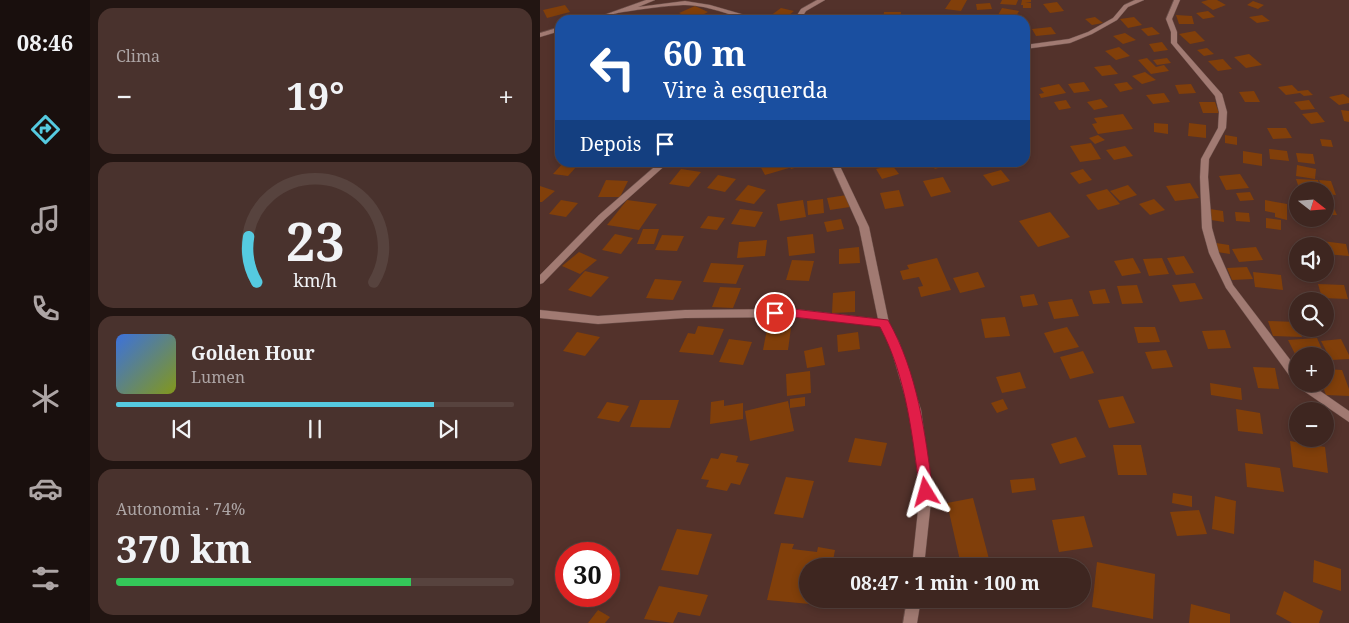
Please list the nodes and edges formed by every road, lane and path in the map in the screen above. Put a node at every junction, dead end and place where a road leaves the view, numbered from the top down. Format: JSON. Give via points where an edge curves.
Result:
{"nodes":[{"id":1,"x":652,"y":0,"type":"edge"},
{"id":2,"x":697,"y":0,"type":"edge"},
{"id":3,"x":822,"y":0,"type":"edge"},
{"id":4,"x":1141,"y":0,"type":"edge"},
{"id":5,"x":1177,"y":0,"type":"edge"},
{"id":6,"x":710,"y":7,"type":"junction"},
{"id":7,"x":627,"y":10,"type":"junction"},
{"id":8,"x":605,"y":15,"type":"edge"},
{"id":9,"x":740,"y":15,"type":"edge"},
{"id":10,"x":800,"y":15,"type":"edge"},
{"id":11,"x":555,"y":30,"type":"edge"},
{"id":12,"x":540,"y":35,"type":"edge"},
{"id":13,"x":1030,"y":46,"type":"edge"},
{"id":14,"x":659,"y":167,"type":"edge"},
{"id":15,"x":836,"y":167,"type":"edge"},
{"id":16,"x":540,"y":281,"type":"edge"},
{"id":17,"x":540,"y":314,"type":"edge"},
{"id":18,"x":884,"y":324,"type":"junction"},
{"id":19,"x":1289,"y":367,"type":"edge"},
{"id":20,"x":1313,"y":392,"type":"edge"},
{"id":21,"x":1349,"y":417,"type":"edge"},
{"id":22,"x":919,"y":558,"type":"edge"},
{"id":23,"x":912,"y":608,"type":"edge"},
{"id":24,"x":910,"y":623,"type":"edge"}],
"edges":[{"from":1,"to":7,"type":"street"},
{"from":2,"to":6,"type":"street"},
{"from":3,"to":10,"type":"street"},
{"from":4,"to":13,"type":"street","via":[[1126,6],[1116,19],[1090,33],[1070,41]]},
{"from":5,"to":19,"type":"street","via":[[1170,19],[1174,43],[1219,96],[1223,112],[1222,128],[1205,159],[1207,228],[1214,254],[1230,286]]},
{"from":6,"to":7,"type":"street","via":[[685,4]]},
{"from":6,"to":9,"type":"street"},
{"from":7,"to":8,"type":"street"},
{"from":11,"to":12,"type":"street"},
{"from":14,"to":16,"type":"street","via":[[578,240]]},
{"from":15,"to":18,"type":"street","via":[[864,227]]},
{"from":17,"to":18,"type":"street","via":[[598,320],[686,314],[793,313]]},
{"from":18,"to":22,"type":"street","via":[[894,342],[915,410],[926,492]]},
{"from":20,"to":21,"type":"street"},
{"from":23,"to":24,"type":"street"}]}
